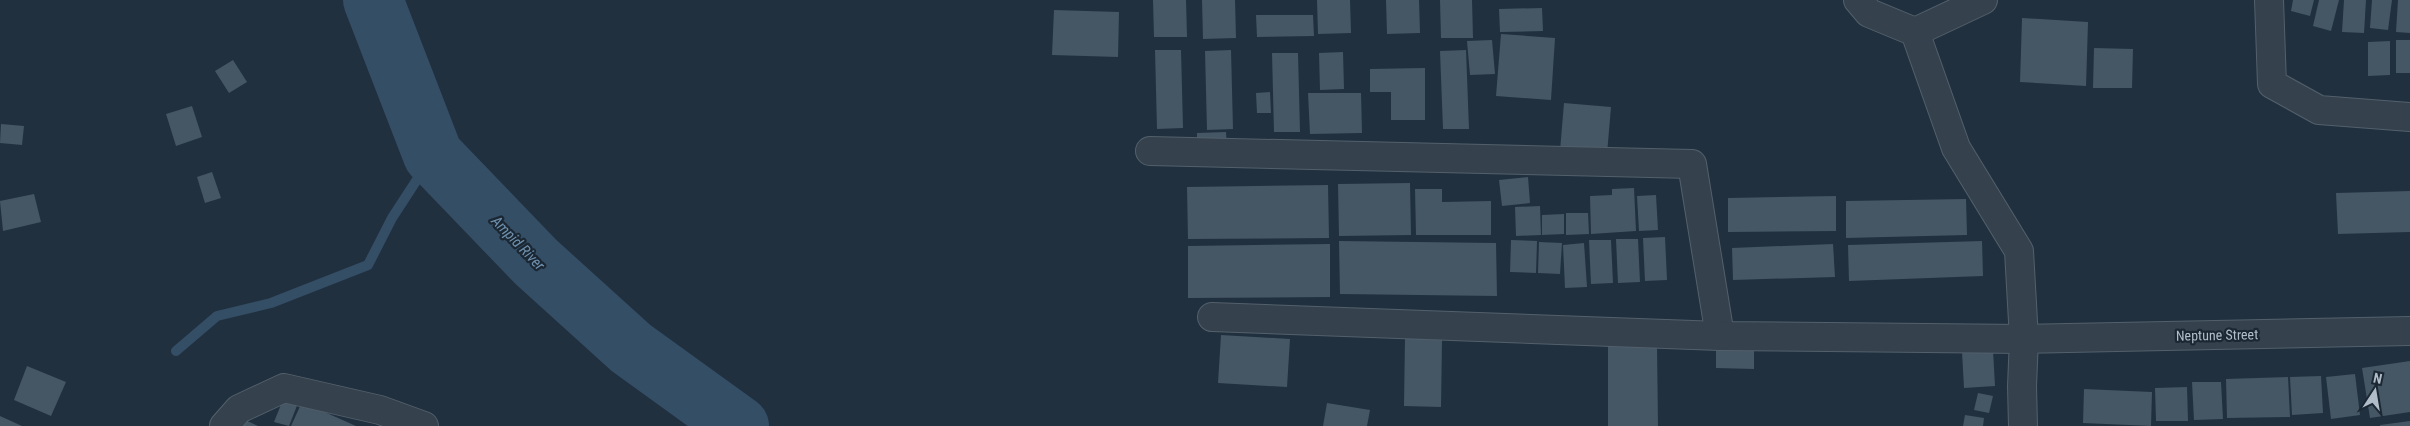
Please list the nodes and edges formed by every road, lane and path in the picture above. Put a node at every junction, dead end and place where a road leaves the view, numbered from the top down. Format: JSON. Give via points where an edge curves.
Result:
{"nodes":[{"id":1,"x":1858,"y":0,"type":"edge"},
{"id":2,"x":1984,"y":0,"type":"edge"},
{"id":3,"x":2269,"y":0,"type":"edge"},
{"id":4,"x":1915,"y":32,"type":"junction"},
{"id":5,"x":2410,"y":117,"type":"edge"},
{"id":6,"x":1150,"y":151,"type":"dead end"},
{"id":7,"x":1212,"y":317,"type":"dead end"},
{"id":8,"x":2410,"y":331,"type":"edge"},
{"id":9,"x":1720,"y":336,"type":"junction"},
{"id":10,"x":2024,"y":339,"type":"junction"},
{"id":11,"x":224,"y":426,"type":"edge"},
{"id":12,"x":424,"y":426,"type":"edge"},
{"id":13,"x":2023,"y":426,"type":"edge"}],
"edges":[{"from":1,"to":4,"type":"street","via":[[1869,13]]},
{"from":2,"to":4,"type":"street"},
{"from":3,"to":5,"type":"street","via":[[2272,84],[2319,110]]},
{"from":4,"to":10,"type":"street","via":[[1956,148],[2019,250]]},
{"from":6,"to":9,"type":"street","via":[[1692,164]]},
{"from":7,"to":9,"type":"street","name":"Neptune Street"},
{"from":8,"to":10,"type":"street","name":"Neptune Street"},
{"from":9,"to":10,"type":"street","name":"Neptune Street"},
{"from":10,"to":13,"type":"street"},
{"from":11,"to":12,"type":"street","via":[[239,409],[284,388],[380,410]]}]}
